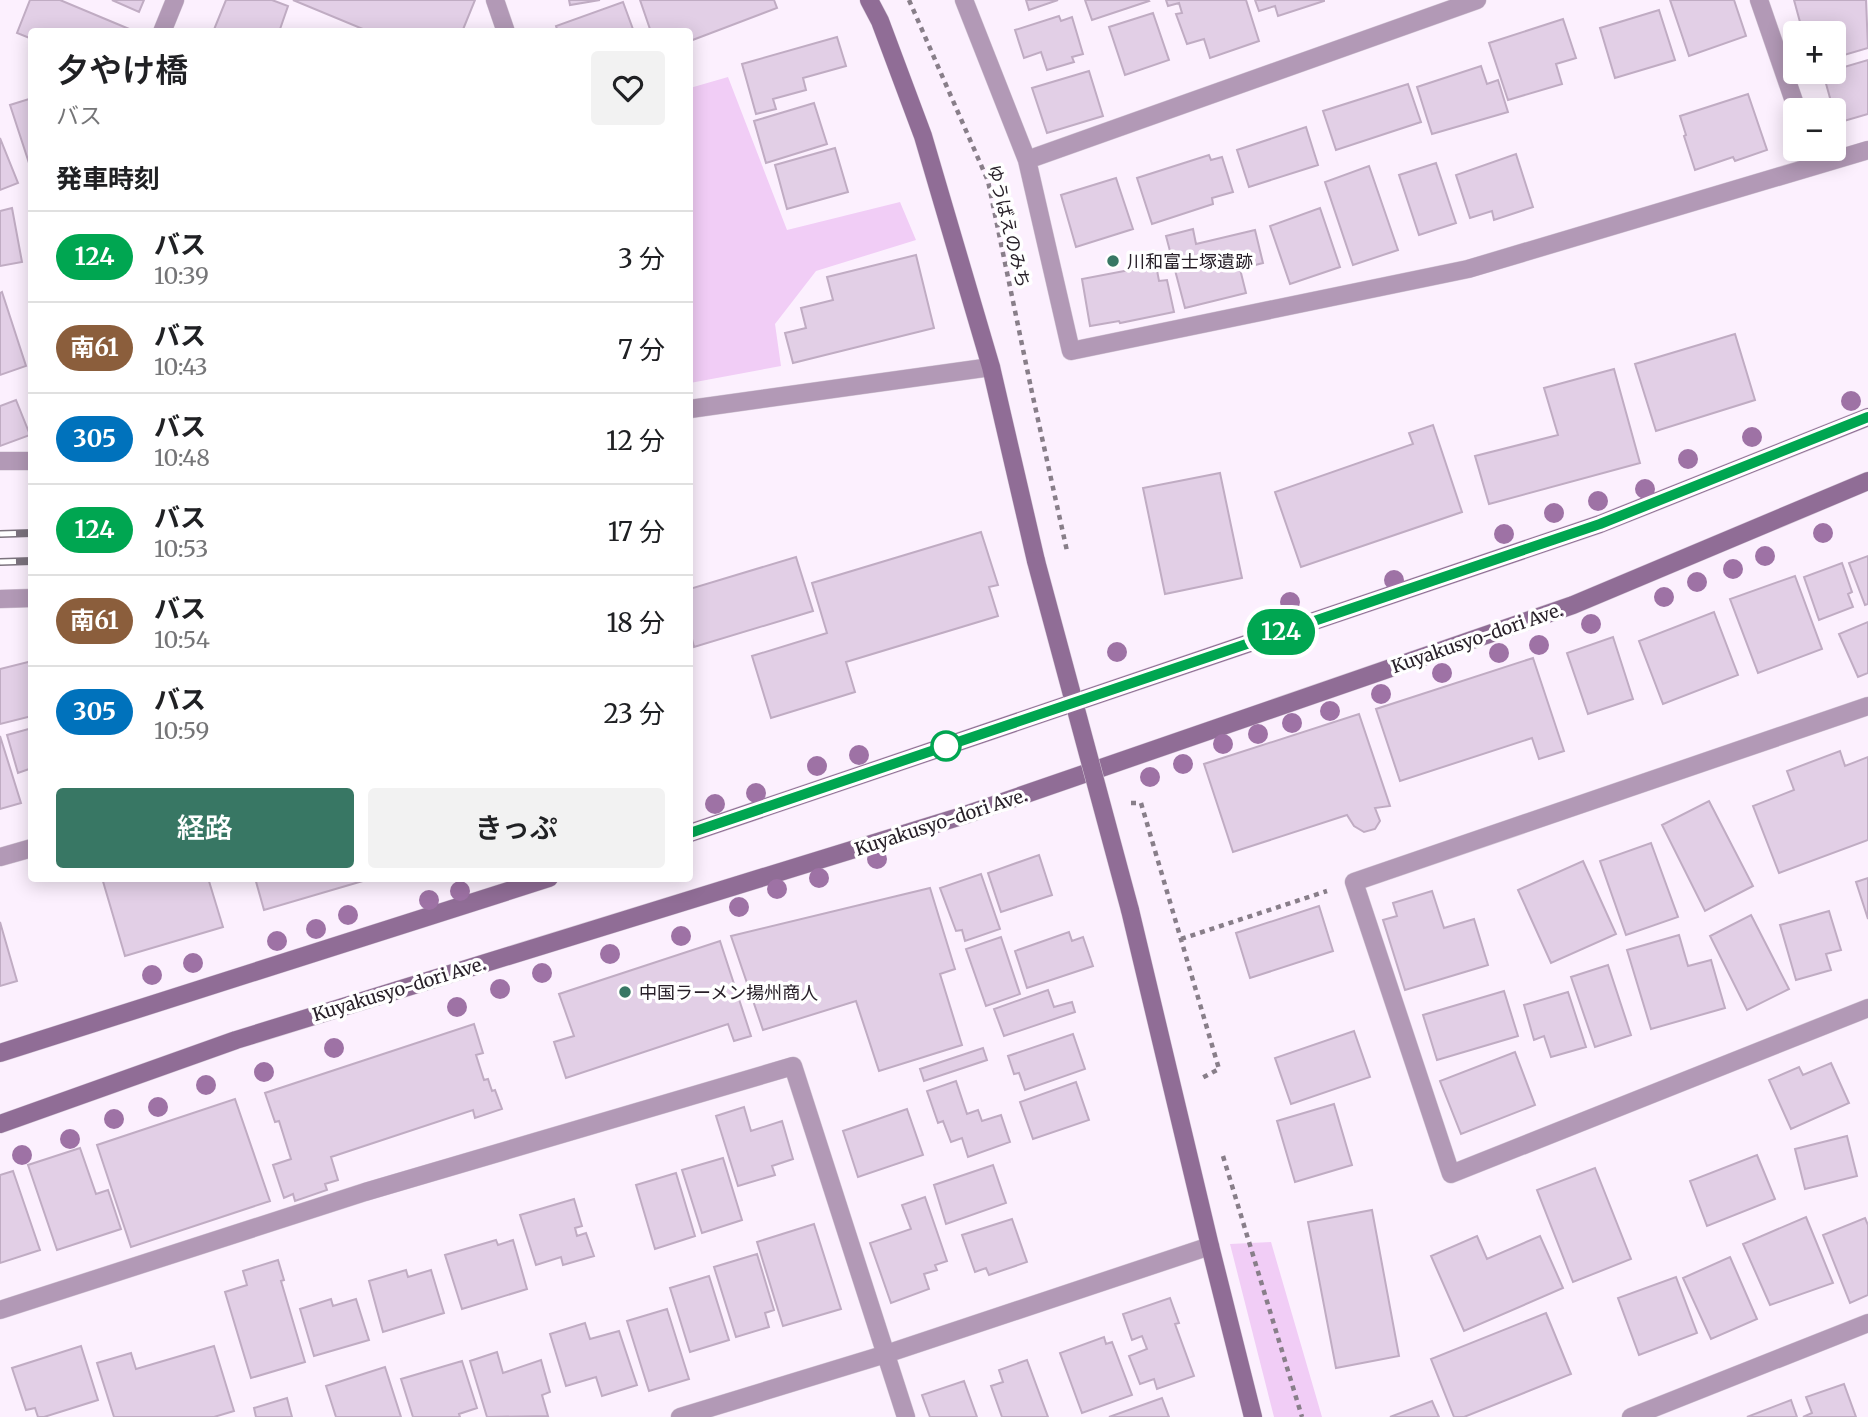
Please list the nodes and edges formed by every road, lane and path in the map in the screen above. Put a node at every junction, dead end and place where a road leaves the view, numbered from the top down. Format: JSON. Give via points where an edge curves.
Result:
{"nodes":[{"id":1,"x":174,"y":0,"type":"edge"},
{"id":2,"x":495,"y":0,"type":"edge"},
{"id":3,"x":869,"y":0,"type":"edge"},
{"id":4,"x":909,"y":0,"type":"edge"},
{"id":5,"x":964,"y":0,"type":"edge"},
{"id":6,"x":1477,"y":0,"type":"edge"},
{"id":7,"x":1759,"y":0,"type":"edge"},
{"id":8,"x":164,"y":28,"type":"edge"},
{"id":9,"x":505,"y":28,"type":"edge"},
{"id":10,"x":1793,"y":98,"type":"edge"},
{"id":11,"x":1868,"y":150,"type":"edge"},
{"id":12,"x":1846,"y":153,"type":"edge"},
{"id":13,"x":1027,"y":160,"type":"junction"},
{"id":14,"x":1801,"y":161,"type":"edge"},
{"id":15,"x":990,"y":367,"type":"junction"},
{"id":16,"x":1031,"y":388,"type":"dead end"},
{"id":17,"x":693,"y":409,"type":"edge"},
{"id":18,"x":1868,"y":417,"type":"edge"},
{"id":19,"x":0,"y":461,"type":"edge"},
{"id":20,"x":28,"y":461,"type":"edge"},
{"id":21,"x":1868,"y":481,"type":"edge"},
{"id":22,"x":28,"y":598,"type":"edge"},
{"id":23,"x":0,"y":599,"type":"edge"},
{"id":24,"x":1868,"y":706,"type":"edge"},
{"id":25,"x":693,"y":832,"type":"edge"},
{"id":26,"x":28,"y":849,"type":"edge"},
{"id":27,"x":0,"y":857,"type":"edge"},
{"id":28,"x":536,"y":882,"type":"edge"},
{"id":29,"x":1354,"y":882,"type":"junction"},
{"id":30,"x":1181,"y":939,"type":"dead end"},
{"id":31,"x":1868,"y":1008,"type":"edge"},
{"id":32,"x":0,"y":1053,"type":"edge"},
{"id":33,"x":0,"y":1124,"type":"edge"},
{"id":34,"x":1210,"y":1246,"type":"junction"},
{"id":35,"x":0,"y":1310,"type":"edge"},
{"id":36,"x":1868,"y":1323,"type":"edge"},
{"id":37,"x":886,"y":1354,"type":"junction"},
{"id":38,"x":680,"y":1417,"type":"edge"},
{"id":39,"x":906,"y":1417,"type":"edge"},
{"id":40,"x":1253,"y":1417,"type":"edge"},
{"id":41,"x":1631,"y":1417,"type":"edge"}],
"edges":[{"from":1,"to":8,"type":"street"},
{"from":2,"to":9,"type":"street"},
{"from":3,"to":15,"type":"street","via":[[923,136]]},
{"from":4,"to":16,"type":"path","name":"ゆうばえのみち","via":[[988,181]]},
{"from":5,"to":13,"type":"street"},
{"from":6,"to":13,"type":"street"},
{"from":7,"to":10,"type":"street"},
{"from":11,"to":12,"type":"street"},
{"from":13,"to":14,"type":"street","via":[[1072,351],[1468,269]]},
{"from":15,"to":17,"type":"street"},
{"from":15,"to":34,"type":"street","bridge":true,"via":[[1036,561],[1130,910]]},
{"from":18,"to":25,"type":"street","via":[[1600,524]]},
{"from":19,"to":20,"type":"street"},
{"from":21,"to":33,"type":"street","name":"Kuyakusyo-dori Ave.","via":[[1573,605],[978,811],[236,1040]]},
{"from":22,"to":23,"type":"street"},
{"from":24,"to":29,"type":"street"},
{"from":26,"to":27,"type":"street"},
{"from":28,"to":32,"type":"street"},
{"from":29,"to":30,"type":"path"},
{"from":29,"to":31,"type":"street","via":[[1451,1174]]},
{"from":34,"to":37,"type":"street"},
{"from":34,"to":40,"type":"street"},
{"from":35,"to":37,"type":"street","via":[[365,1192],[793,1066]]},
{"from":36,"to":41,"type":"street"},
{"from":37,"to":38,"type":"street"},
{"from":37,"to":39,"type":"street"}]}
